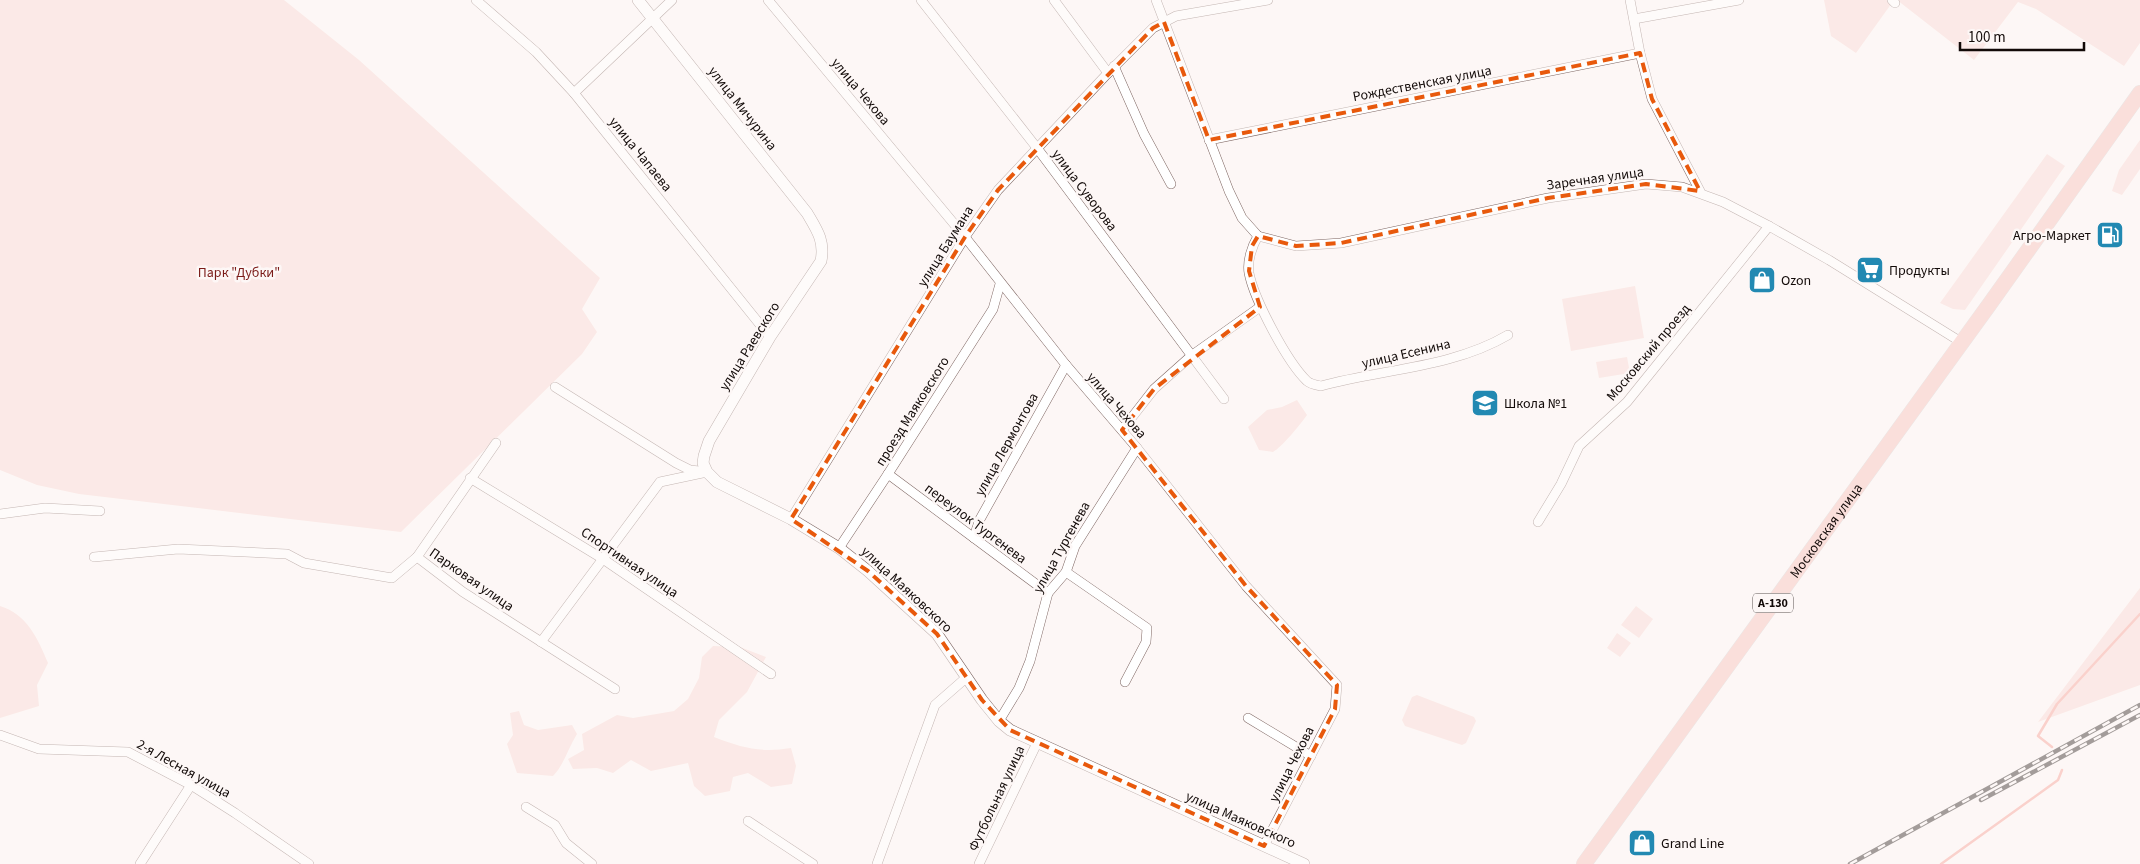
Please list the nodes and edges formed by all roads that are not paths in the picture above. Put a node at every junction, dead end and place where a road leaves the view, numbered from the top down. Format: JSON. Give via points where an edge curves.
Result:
{"nodes":[{"id":1,"x":476,"y":0,"type":"edge"},
{"id":2,"x":638,"y":0,"type":"edge"},
{"id":3,"x":672,"y":0,"type":"edge"},
{"id":4,"x":768,"y":0,"type":"edge"},
{"id":5,"x":921,"y":0,"type":"edge"},
{"id":6,"x":1054,"y":0,"type":"edge"},
{"id":7,"x":1156,"y":0,"type":"edge"},
{"id":8,"x":1268,"y":0,"type":"edge"},
{"id":9,"x":1630,"y":0,"type":"edge"},
{"id":10,"x":1739,"y":0,"type":"edge"},
{"id":11,"x":653,"y":18,"type":"junction"},
{"id":12,"x":1634,"y":19,"type":"junction"},
{"id":13,"x":1164,"y":22,"type":"junction"},
{"id":14,"x":1640,"y":53,"type":"junction"},
{"id":15,"x":1111,"y":70,"type":"junction"},
{"id":16,"x":2140,"y":92,"type":"edge"},
{"id":17,"x":574,"y":93,"type":"junction"},
{"id":18,"x":1210,"y":140,"type":"junction"},
{"id":19,"x":1037,"y":148,"type":"junction"},
{"id":20,"x":1171,"y":184,"type":"dead end"},
{"id":21,"x":1700,"y":192,"type":"junction"},
{"id":22,"x":1769,"y":226,"type":"junction"},
{"id":23,"x":821,"y":236,"type":"joint"},
{"id":24,"x":1258,"y":236,"type":"junction"},
{"id":25,"x":965,"y":237,"type":"junction"},
{"id":26,"x":1000,"y":284,"type":"junction"},
{"id":27,"x":1260,"y":306,"type":"junction"},
{"id":28,"x":1508,"y":335,"type":"dead end"},
{"id":29,"x":770,"y":338,"type":"junction"},
{"id":30,"x":1961,"y":342,"type":"junction"},
{"id":31,"x":1191,"y":356,"type":"junction"},
{"id":32,"x":1066,"y":365,"type":"junction"},
{"id":33,"x":555,"y":387,"type":"dead end"},
{"id":34,"x":1224,"y":399,"type":"dead end"},
{"id":35,"x":1122,"y":430,"type":"junction"},
{"id":36,"x":496,"y":443,"type":"dead end"},
{"id":37,"x":1137,"y":448,"type":"junction"},
{"id":38,"x":707,"y":472,"type":"junction"},
{"id":39,"x":888,"y":474,"type":"junction"},
{"id":40,"x":470,"y":478,"type":"junction"},
{"id":41,"x":100,"y":511,"type":"dead end"},
{"id":42,"x":0,"y":514,"type":"edge"},
{"id":43,"x":791,"y":519,"type":"junction"},
{"id":44,"x":1538,"y":522,"type":"dead end"},
{"id":45,"x":974,"y":538,"type":"junction"},
{"id":46,"x":839,"y":548,"type":"junction"},
{"id":47,"x":94,"y":557,"type":"dead end"},
{"id":48,"x":417,"y":557,"type":"junction"},
{"id":49,"x":603,"y":559,"type":"junction"},
{"id":50,"x":1066,"y":572,"type":"junction"},
{"id":51,"x":1048,"y":593,"type":"junction"},
{"id":52,"x":541,"y":642,"type":"junction"},
{"id":53,"x":771,"y":674,"type":"dead end"},
{"id":54,"x":968,"y":677,"type":"junction"},
{"id":55,"x":1125,"y":682,"type":"dead end"},
{"id":56,"x":615,"y":689,"type":"dead end"},
{"id":57,"x":1248,"y":718,"type":"dead end"},
{"id":58,"x":999,"y":721,"type":"junction"},
{"id":59,"x":0,"y":735,"type":"edge"},
{"id":60,"x":1037,"y":743,"type":"junction"},
{"id":61,"x":1311,"y":756,"type":"junction"},
{"id":62,"x":191,"y":785,"type":"junction"},
{"id":63,"x":526,"y":807,"type":"dead end"},
{"id":64,"x":748,"y":821,"type":"dead end"},
{"id":65,"x":1264,"y":846,"type":"junction"},
{"id":66,"x":140,"y":864,"type":"edge"},
{"id":67,"x":309,"y":864,"type":"edge"},
{"id":68,"x":592,"y":864,"type":"edge"},
{"id":69,"x":813,"y":864,"type":"edge"},
{"id":70,"x":877,"y":864,"type":"edge"},
{"id":71,"x":979,"y":864,"type":"edge"},
{"id":72,"x":1304,"y":864,"type":"edge"},
{"id":73,"x":1584,"y":864,"type":"edge"}],
"edges":[{"from":1,"to":17,"type":"street","name":"улица Чапаева","via":[[536,52]]},
{"from":2,"to":11,"type":"street","name":"улица Мичурина"},
{"from":3,"to":11,"type":"street"},
{"from":4,"to":25,"type":"street","name":"улица Чехова"},
{"from":5,"to":19,"type":"street","name":"улица Суворова"},
{"from":6,"to":15,"type":"street"},
{"from":7,"to":13,"type":"street"},
{"from":8,"to":13,"type":"street","name":"улица Баумана","via":[[1176,16]]},
{"from":9,"to":12,"type":"street"},
{"from":10,"to":12,"type":"street"},
{"from":11,"to":17,"type":"street"},
{"from":11,"to":23,"type":"street","name":"улица Мичурина","via":[[807,213]]},
{"from":12,"to":14,"type":"street"},
{"from":13,"to":15,"type":"street","name":"улица Баумана","via":[[1153,28]]},
{"from":13,"to":18,"type":"street"},
{"from":14,"to":18,"type":"street","name":"Рождественская улица"},
{"from":14,"to":21,"type":"street","via":[[1652,99]]},
{"from":15,"to":19,"type":"street","name":"улица Баумана"},
{"from":15,"to":20,"type":"street"},
{"from":16,"to":30,"type":"main road","number":"А-130"},
{"from":17,"to":29,"type":"street","name":"улица Чапаева"},
{"from":18,"to":24,"type":"street","via":[[1242,218]]},
{"from":19,"to":25,"type":"street","name":"улица Баумана","via":[[998,190]]},
{"from":19,"to":31,"type":"street","name":"улица Суворова"},
{"from":21,"to":22,"type":"street","name":"Заречная улица"},
{"from":21,"to":24,"type":"street","name":"Заречная улица","via":[[1646,184],[1548,198],[1340,243],[1296,246]]},
{"from":22,"to":30,"type":"street","name":"Заречная улица"},
{"from":22,"to":44,"type":"street","name":"Московский проезд","via":[[1627,402],[1579,446]]},
{"from":23,"to":29,"type":"street","name":"улица Раевского","via":[[824,248],[821,262]]},
{"from":24,"to":27,"type":"street","via":[[1252,246],[1249,271]]},
{"from":25,"to":26,"type":"street","name":"улица Чехова"},
{"from":25,"to":43,"type":"street","name":"улица Баумана"},
{"from":26,"to":32,"type":"street","name":"улица Чехова"},
{"from":26,"to":39,"type":"street","name":"проезд Маяковского","via":[[993,309]]},
{"from":27,"to":28,"type":"street","name":"улица Есенина","via":[[1299,372],[1308,382],[1321,386],[1486,348]]},
{"from":27,"to":31,"type":"street"},
{"from":29,"to":38,"type":"street","name":"улица Раевского","via":[[709,441],[704,456]]},
{"from":30,"to":73,"type":"main road","name":"Московская улица","number":"А-130"},
{"from":31,"to":34,"type":"street","name":"улица Суворова"},
{"from":31,"to":35,"type":"street","via":[[1154,389]]},
{"from":32,"to":35,"type":"street","name":"улица Чехова"},
{"from":32,"to":45,"type":"street","name":"улица Лермонтова","via":[[978,521]]},
{"from":33,"to":38,"type":"street","name":"улица Маяковского","via":[[676,463],[690,470]]},
{"from":35,"to":37,"type":"street","name":"улица Чехова"},
{"from":36,"to":40,"type":"street"},
{"from":37,"to":50,"type":"street","name":"улица Тургенева","via":[[1075,546]]},
{"from":37,"to":61,"type":"street","name":"улица Чехова","via":[[1246,586],[1337,685],[1335,709]]},
{"from":38,"to":43,"type":"street","name":"улица Маяковского","via":[[717,482]]},
{"from":38,"to":49,"type":"street","via":[[660,482]]},
{"from":39,"to":45,"type":"street","name":"переулок Тургенева"},
{"from":39,"to":46,"type":"street","name":"проезд Маяковского"},
{"from":40,"to":48,"type":"street"},
{"from":40,"to":49,"type":"street","name":"Спортивная улица"},
{"from":41,"to":42,"type":"street","via":[[45,508]]},
{"from":43,"to":46,"type":"street","name":"улица Маяковского"},
{"from":45,"to":51,"type":"street","name":"переулок Тургенева"},
{"from":46,"to":54,"type":"street","name":"улица Маяковского","via":[[937,634]]},
{"from":47,"to":48,"type":"street","name":"Парковая улица","via":[[178,549],[287,554],[304,563],[392,578]]},
{"from":48,"to":52,"type":"street","name":"Парковая улица","via":[[463,592]]},
{"from":49,"to":52,"type":"street"},
{"from":49,"to":53,"type":"street","name":"Спортивная улица"},
{"from":50,"to":51,"type":"street","name":"улица Тургенева"},
{"from":50,"to":55,"type":"street","via":[[1147,628],[1146,642]]},
{"from":51,"to":58,"type":"street","name":"улица Тургенева","via":[[1030,661],[1019,688]]},
{"from":52,"to":56,"type":"street","name":"Парковая улица"},
{"from":54,"to":58,"type":"street","name":"улица Маяковского"},
{"from":54,"to":70,"type":"street","via":[[935,705]]},
{"from":57,"to":61,"type":"street"},
{"from":58,"to":60,"type":"street","name":"улица Маяковского"},
{"from":59,"to":62,"type":"street","name":"2-я Лесная улица","via":[[40,749],[128,752]]},
{"from":60,"to":65,"type":"street","name":"улица Маяковского"},
{"from":60,"to":71,"type":"street","name":"Футбольная улица"},
{"from":61,"to":65,"type":"street","name":"улица Чехова"},
{"from":62,"to":66,"type":"street"},
{"from":62,"to":67,"type":"street","name":"2-я Лесная улица"},
{"from":63,"to":68,"type":"street","via":[[555,825],[566,843]]},
{"from":64,"to":69,"type":"street"},
{"from":65,"to":72,"type":"street","name":"улица Маяковского"}]}
